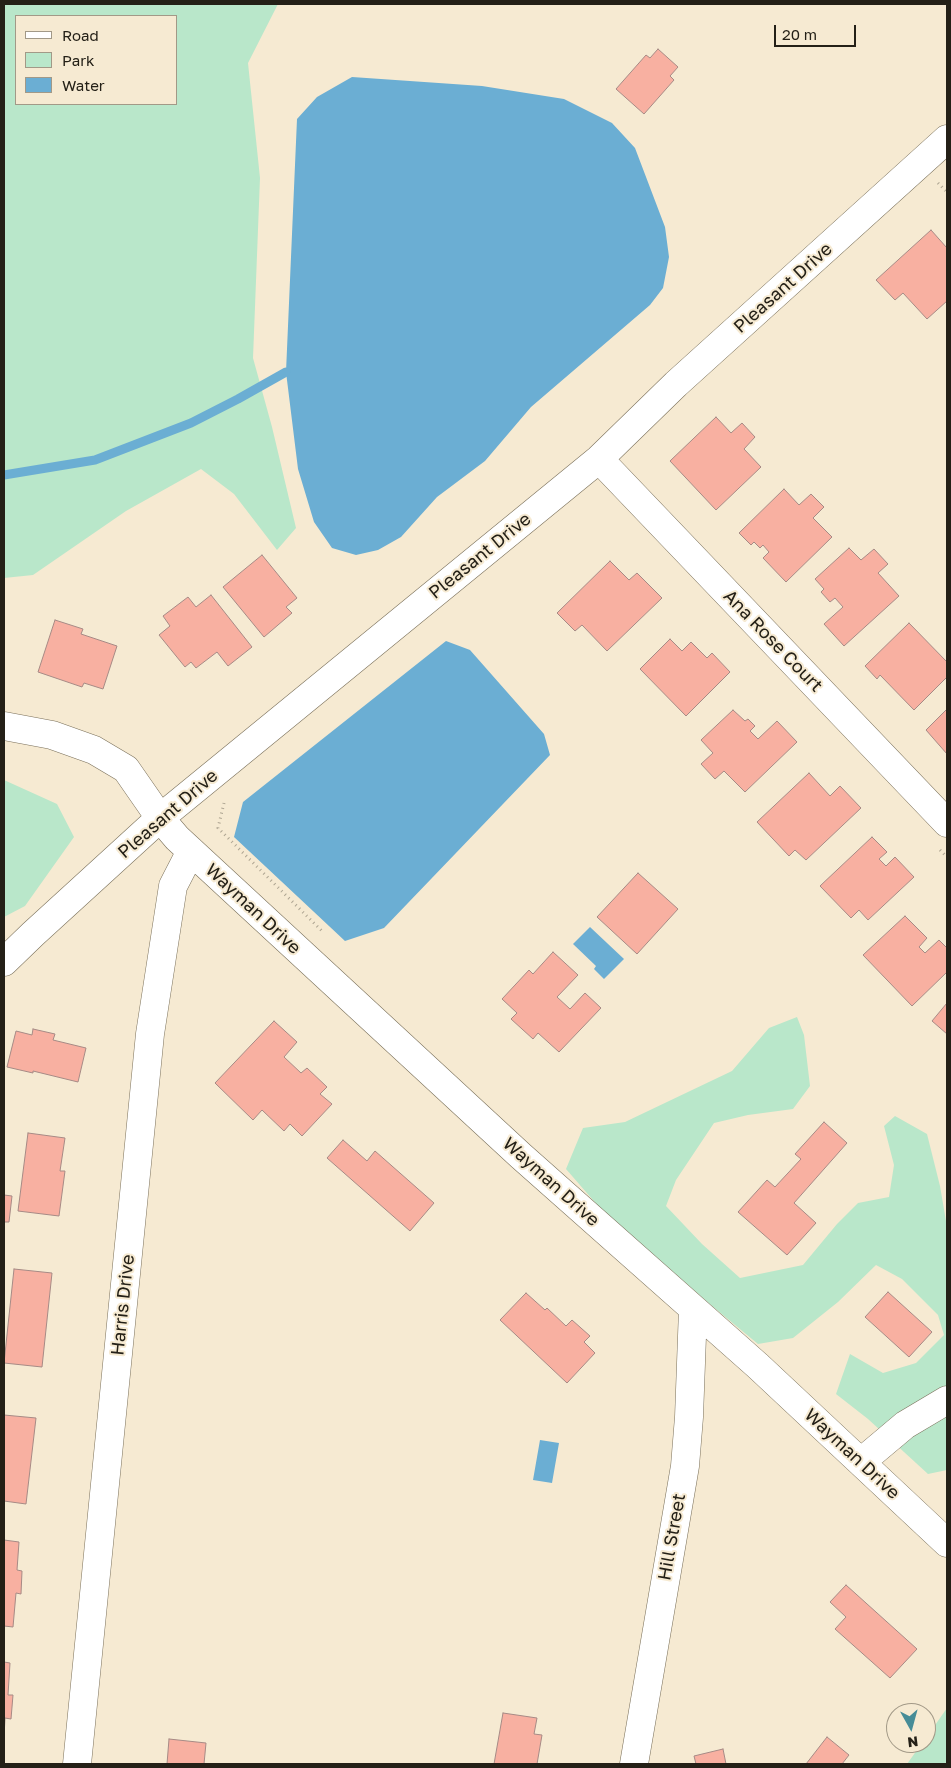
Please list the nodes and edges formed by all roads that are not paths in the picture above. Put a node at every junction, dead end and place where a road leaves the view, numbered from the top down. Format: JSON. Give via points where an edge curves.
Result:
{"nodes":[{"id":1,"x":945,"y":146,"type":"edge"},
{"id":2,"x":599,"y":459,"type":"junction"},
{"id":3,"x":4,"y":726,"type":"edge"},
{"id":4,"x":160,"y":818,"type":"junction"},
{"id":5,"x":947,"y":823,"type":"edge"},
{"id":6,"x":191,"y":851,"type":"junction"},
{"id":7,"x":4,"y":962,"type":"edge"},
{"id":8,"x":693,"y":1309,"type":"junction"},
{"id":9,"x":947,"y":1400,"type":"edge"},
{"id":10,"x":861,"y":1462,"type":"junction"},
{"id":11,"x":947,"y":1542,"type":"edge"},
{"id":12,"x":77,"y":1764,"type":"edge"},
{"id":13,"x":634,"y":1764,"type":"edge"}],
"edges":[{"from":1,"to":2,"type":"street","name":"Pleasant Drive","via":[[676,384]]},
{"from":2,"to":4,"type":"street","name":"Pleasant Drive"},
{"from":2,"to":5,"type":"street","name":"Ana Rose Court"},
{"from":3,"to":4,"type":"street","name":"Wayman Drive","via":[[52,735],[94,750],[126,769]]},
{"from":4,"to":6,"type":"street","name":"Wayman Drive"},
{"from":4,"to":7,"type":"street","name":"Pleasant Drive"},
{"from":6,"to":8,"type":"street","name":"Wayman Drive","via":[[521,1156]]},
{"from":6,"to":12,"type":"street","name":"Harris Drive","via":[[173,886],[150,1034]]},
{"from":8,"to":10,"type":"street","name":"Wayman Drive"},
{"from":8,"to":13,"type":"street","name":"Hill Street","via":[[685,1466]]},
{"from":9,"to":10,"type":"street","via":[[904,1425]]},
{"from":10,"to":11,"type":"street","name":"Wayman Drive"}]}
